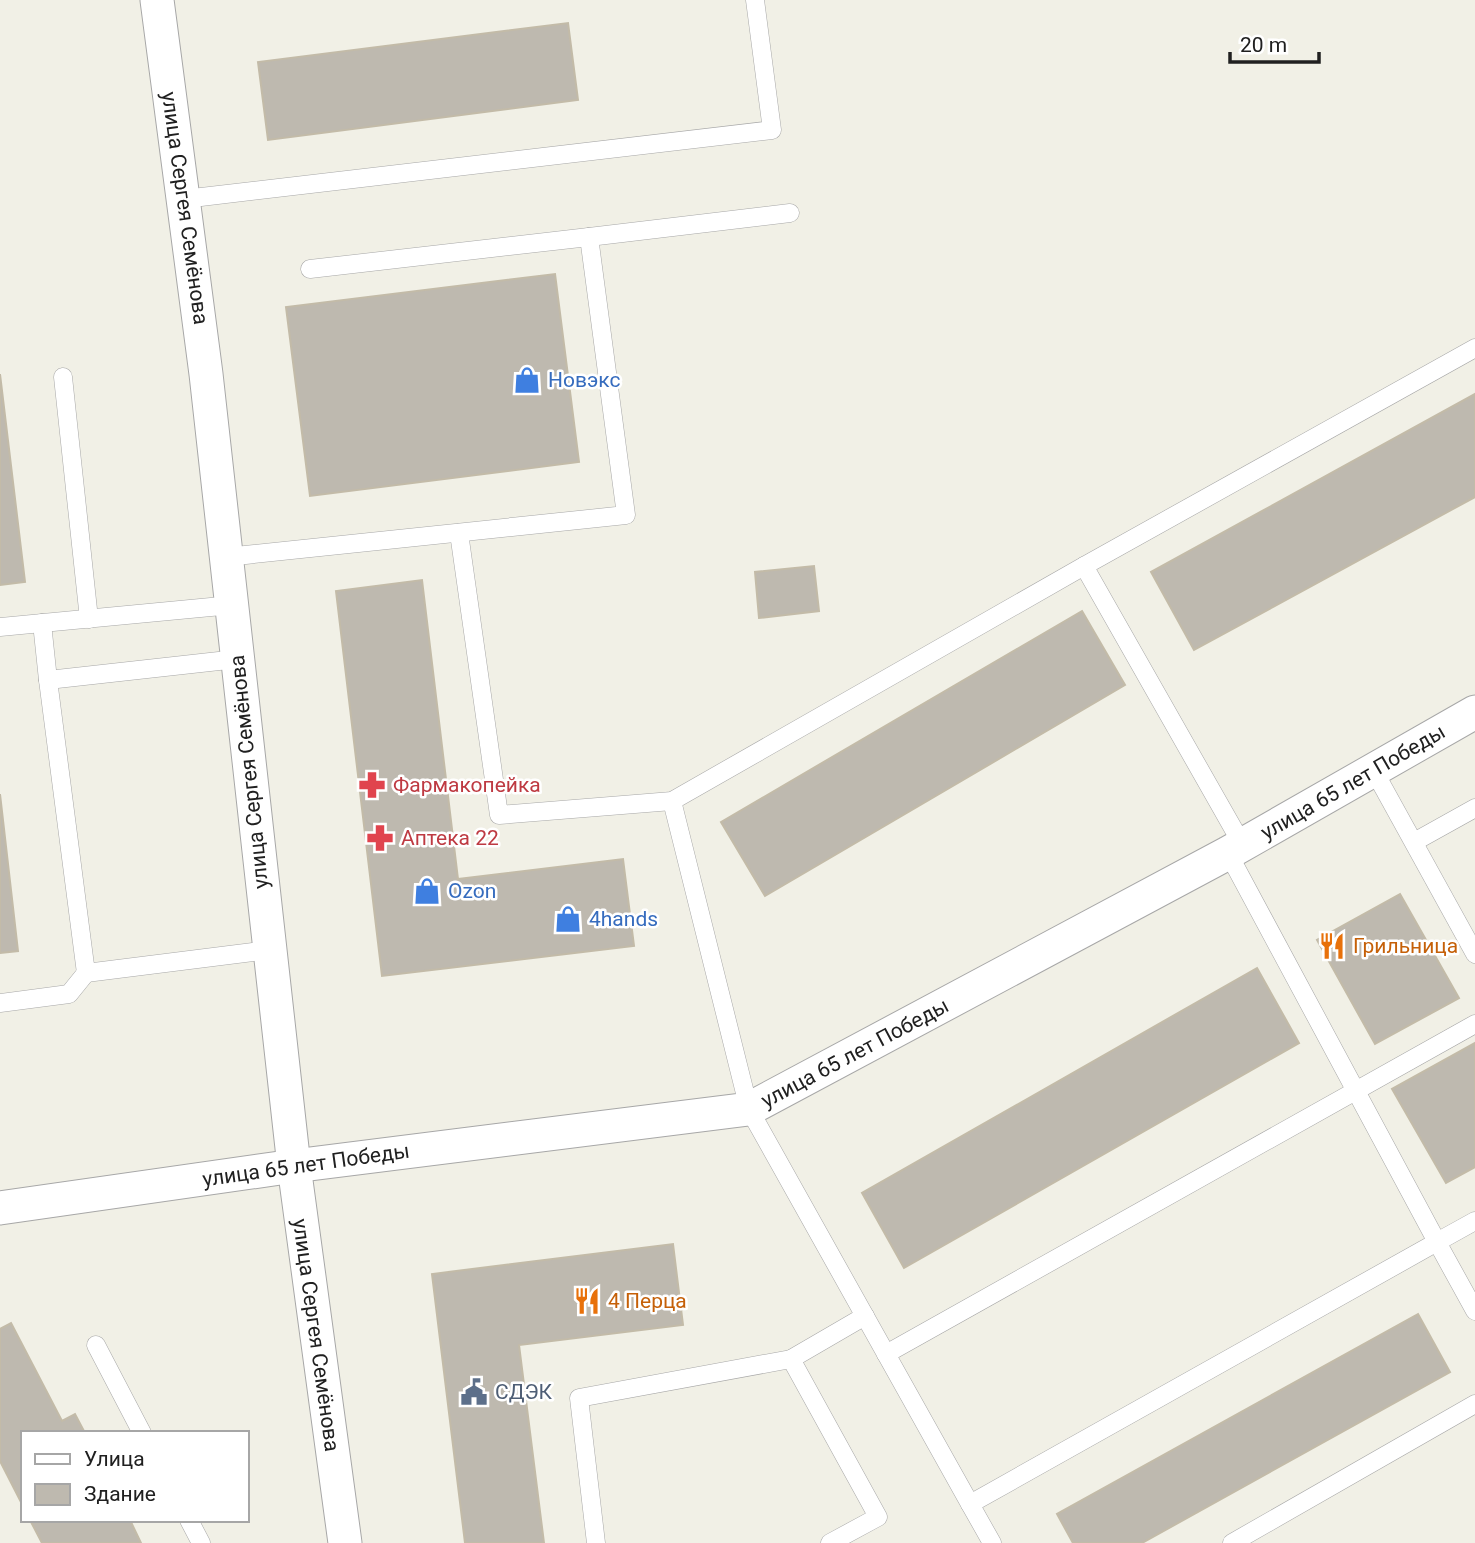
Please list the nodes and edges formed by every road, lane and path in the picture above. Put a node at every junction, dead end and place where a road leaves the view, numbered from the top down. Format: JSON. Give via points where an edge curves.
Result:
{"nodes":[{"id":1,"x":157,"y":0,"type":"edge"},
{"id":2,"x":755,"y":0,"type":"edge"},
{"id":3,"x":184,"y":199,"type":"junction"},
{"id":4,"x":790,"y":213,"type":"dead end"},
{"id":5,"x":589,"y":237,"type":"junction"},
{"id":6,"x":310,"y":269,"type":"dead end"},
{"id":7,"x":1475,"y":348,"type":"edge"},
{"id":8,"x":63,"y":377,"type":"dead end"},
{"id":9,"x":459,"y":533,"type":"junction"},
{"id":10,"x":226,"y":557,"type":"junction"},
{"id":11,"x":1084,"y":566,"type":"junction"},
{"id":12,"x":232,"y":605,"type":"junction"},
{"id":13,"x":89,"y":619,"type":"junction"},
{"id":14,"x":42,"y":623,"type":"junction"},
{"id":15,"x":0,"y":627,"type":"edge"},
{"id":16,"x":237,"y":659,"type":"junction"},
{"id":17,"x":48,"y":680,"type":"junction"},
{"id":18,"x":1475,"y":712,"type":"edge"},
{"id":19,"x":1373,"y":769,"type":"junction"},
{"id":20,"x":672,"y":801,"type":"junction"},
{"id":21,"x":1475,"y":808,"type":"edge"},
{"id":22,"x":1414,"y":842,"type":"junction"},
{"id":23,"x":1235,"y":849,"type":"junction"},
{"id":24,"x":269,"y":950,"type":"junction"},
{"id":25,"x":1475,"y":954,"type":"edge"},
{"id":26,"x":86,"y":972,"type":"junction"},
{"id":27,"x":0,"y":1003,"type":"edge"},
{"id":28,"x":1475,"y":1024,"type":"edge"},
{"id":29,"x":1356,"y":1091,"type":"junction"},
{"id":30,"x":749,"y":1109,"type":"junction"},
{"id":31,"x":294,"y":1166,"type":"junction"},
{"id":32,"x":0,"y":1208,"type":"edge"},
{"id":33,"x":1475,"y":1221,"type":"edge"},
{"id":34,"x":1437,"y":1242,"type":"junction"},
{"id":35,"x":1475,"y":1311,"type":"edge"},
{"id":36,"x":865,"y":1316,"type":"junction"},
{"id":37,"x":96,"y":1345,"type":"dead end"},
{"id":38,"x":886,"y":1354,"type":"junction"},
{"id":39,"x":791,"y":1359,"type":"junction"},
{"id":40,"x":1475,"y":1404,"type":"edge"},
{"id":41,"x":141,"y":1431,"type":"edge"},
{"id":42,"x":970,"y":1504,"type":"junction"},
{"id":43,"x":190,"y":1522,"type":"edge"},
{"id":44,"x":201,"y":1543,"type":"edge"},
{"id":45,"x":345,"y":1543,"type":"edge"},
{"id":46,"x":596,"y":1543,"type":"edge"},
{"id":47,"x":830,"y":1543,"type":"edge"},
{"id":48,"x":992,"y":1543,"type":"edge"},
{"id":49,"x":1232,"y":1543,"type":"edge"}],
"edges":[{"from":1,"to":3,"type":"street","name":"улица Сергея Семёнова"},
{"from":2,"to":3,"type":"lane","via":[[772,130]]},
{"from":3,"to":10,"type":"street","name":"улица Сергея Семёнова"},
{"from":4,"to":5,"type":"lane"},
{"from":5,"to":6,"type":"lane"},
{"from":5,"to":9,"type":"lane","via":[[626,515]]},
{"from":7,"to":11,"type":"lane"},
{"from":8,"to":13,"type":"lane"},
{"from":9,"to":10,"type":"lane"},
{"from":9,"to":20,"type":"lane","via":[[499,815]]},
{"from":10,"to":12,"type":"street","name":"улица Сергея Семёнова"},
{"from":11,"to":20,"type":"lane"},
{"from":11,"to":23,"type":"lane"},
{"from":12,"to":13,"type":"lane"},
{"from":12,"to":16,"type":"street","name":"улица Сергея Семёнова"},
{"from":13,"to":14,"type":"lane"},
{"from":14,"to":15,"type":"lane"},
{"from":14,"to":17,"type":"lane"},
{"from":16,"to":17,"type":"lane"},
{"from":16,"to":24,"type":"street","name":"улица Сергея Семёнова"},
{"from":17,"to":26,"type":"lane"},
{"from":18,"to":19,"type":"street","name":"улица 65 лет Победы"},
{"from":19,"to":22,"type":"lane"},
{"from":19,"to":23,"type":"street","name":"улица 65 лет Победы"},
{"from":20,"to":30,"type":"lane"},
{"from":21,"to":22,"type":"lane"},
{"from":22,"to":25,"type":"lane"},
{"from":23,"to":29,"type":"lane"},
{"from":23,"to":30,"type":"street","name":"улица 65 лет Победы"},
{"from":24,"to":26,"type":"lane"},
{"from":24,"to":31,"type":"street","name":"улица Сергея Семёнова"},
{"from":26,"to":27,"type":"lane","via":[[69,995]]},
{"from":28,"to":29,"type":"lane"},
{"from":29,"to":34,"type":"lane"},
{"from":29,"to":38,"type":"lane"},
{"from":30,"to":31,"type":"street","name":"улица 65 лет Победы"},
{"from":30,"to":36,"type":"lane"},
{"from":31,"to":32,"type":"street","name":"улица 65 лет Победы"},
{"from":31,"to":45,"type":"street","name":"улица Сергея Семёнова"},
{"from":33,"to":34,"type":"lane"},
{"from":34,"to":35,"type":"lane"},
{"from":34,"to":42,"type":"lane"},
{"from":36,"to":38,"type":"lane"},
{"from":36,"to":39,"type":"lane"},
{"from":37,"to":41,"type":"lane"},
{"from":38,"to":42,"type":"lane"},
{"from":39,"to":46,"type":"lane","via":[[579,1398]]},
{"from":39,"to":47,"type":"lane","via":[[878,1517]]},
{"from":40,"to":49,"type":"lane"},
{"from":42,"to":48,"type":"lane"},
{"from":43,"to":44,"type":"lane"}]}
